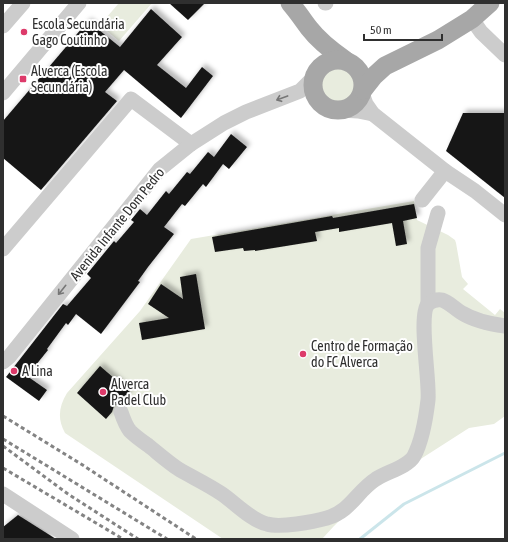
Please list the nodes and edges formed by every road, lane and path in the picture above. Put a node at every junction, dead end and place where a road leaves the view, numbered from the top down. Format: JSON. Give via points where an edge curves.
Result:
{"nodes":[{"id":1,"x":23,"y":3,"type":"edge"},
{"id":2,"x":79,"y":3,"type":"edge"},
{"id":3,"x":290,"y":3,"type":"edge"},
{"id":4,"x":490,"y":3,"type":"edge"},
{"id":5,"x":472,"y":19,"type":"junction"},
{"id":6,"x":3,"y":26,"type":"edge"},
{"id":7,"x":310,"y":29,"type":"junction"},
{"id":8,"x":498,"y":42,"type":"edge"},
{"id":9,"x":505,"y":55,"type":"edge"},
{"id":10,"x":349,"y":62,"type":"junction"},
{"id":11,"x":385,"y":66,"type":"junction"},
{"id":12,"x":316,"y":74,"type":"junction"},
{"id":13,"x":362,"y":92,"type":"junction"},
{"id":14,"x":3,"y":93,"type":"edge"},
{"id":15,"x":342,"y":110,"type":"junction"},
{"id":16,"x":373,"y":114,"type":"junction"},
{"id":17,"x":191,"y":144,"type":"junction"},
{"id":18,"x":445,"y":171,"type":"junction"},
{"id":19,"x":422,"y":200,"type":"dead end"},
{"id":20,"x":438,"y":213,"type":"dead end"},
{"id":21,"x":505,"y":215,"type":"edge"},
{"id":22,"x":3,"y":249,"type":"edge"},
{"id":23,"x":428,"y":304,"type":"junction"},
{"id":24,"x":505,"y":326,"type":"edge"},
{"id":25,"x":3,"y":362,"type":"edge"},
{"id":26,"x":120,"y":412,"type":"dead end"},
{"id":27,"x":3,"y":494,"type":"edge"},
{"id":28,"x":72,"y":539,"type":"edge"}],
"edges":[{"from":1,"to":6,"type":"street"},
{"from":2,"to":14,"type":"street"},
{"from":3,"to":7,"type":"main road"},
{"from":4,"to":5,"type":"main road"},
{"from":5,"to":8,"type":"street","via":[[481,32]]},
{"from":5,"to":11,"type":"main road","via":[[438,40]]},
{"from":7,"to":10,"type":"main road","via":[[325,46]]},
{"from":7,"to":12,"type":"main road","via":[[317,51]]},
{"from":8,"to":9,"type":"street"},
{"from":10,"to":11,"type":"main road","via":[[370,68]]},
{"from":10,"to":12,"type":"main road","via":[[337,59],[330,61]]},
{"from":10,"to":13,"type":"main road","via":[[358,68],[362,75]]},
{"from":11,"to":13,"type":"main road"},
{"from":12,"to":15,"type":"main road","via":[[314,92],[317,98],[328,108]]},
{"from":12,"to":17,"type":"street","name":"Avenida Infante Dom Pedro","one_way":true,"via":[[300,90],[229,120]]},
{"from":13,"to":15,"type":"main road","via":[[355,103]]},
{"from":13,"to":16,"type":"street"},
{"from":15,"to":16,"type":"street"},
{"from":16,"to":18,"type":"street"},
{"from":17,"to":22,"type":"street","via":[[131,99]]},
{"from":17,"to":25,"type":"street","name":"Avenida Infante Dom Pedro","one_way":true,"via":[[160,169]]},
{"from":18,"to":19,"type":"street"},
{"from":18,"to":21,"type":"street"},
{"from":20,"to":23,"type":"street","via":[[428,248]]},
{"from":23,"to":24,"type":"street","via":[[434,300],[441,300],[463,314],[489,324]]},
{"from":23,"to":26,"type":"street","via":[[423,320],[428,400],[419,447],[413,458],[374,480],[352,503],[336,515],[312,521],[266,524],[161,456],[129,430]]},
{"from":27,"to":28,"type":"street"}]}
